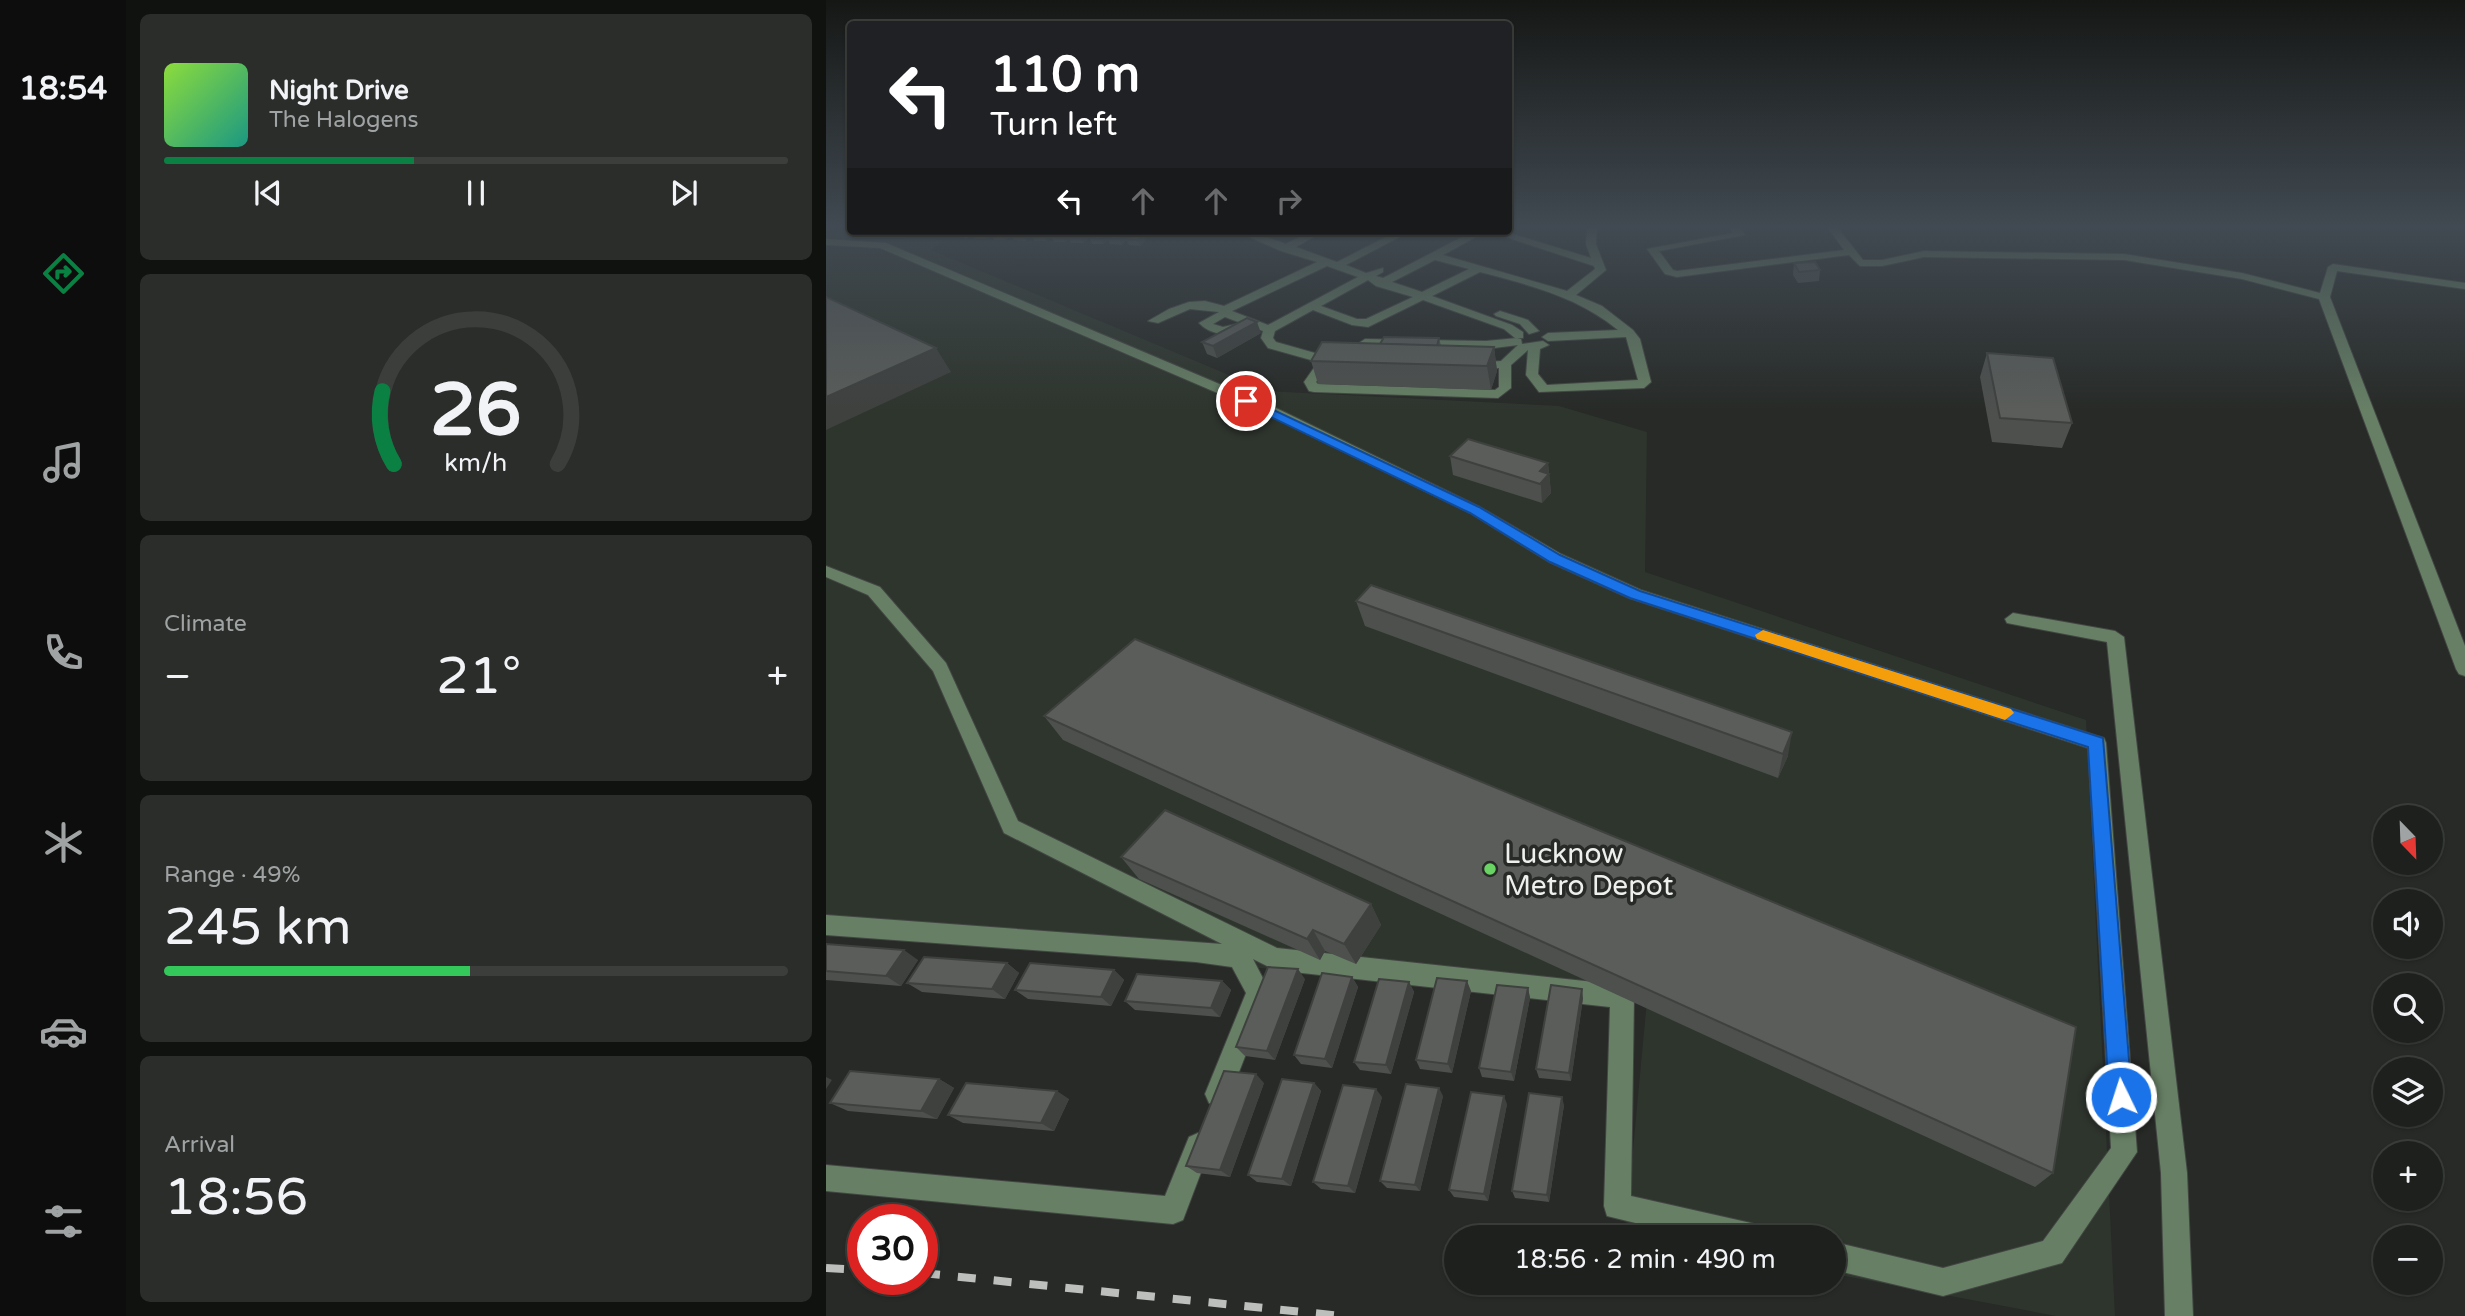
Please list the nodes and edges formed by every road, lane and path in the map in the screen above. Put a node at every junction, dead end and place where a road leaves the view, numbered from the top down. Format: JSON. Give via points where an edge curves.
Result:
{"nodes":[{"id":1,"x":986,"y":289,"type":"edge"},
{"id":2,"x":1275,"y":289,"type":"edge"},
{"id":3,"x":1342,"y":289,"type":"edge"},
{"id":4,"x":1395,"y":289,"type":"edge"},
{"id":5,"x":1553,"y":289,"type":"edge"},
{"id":6,"x":1576,"y":289,"type":"edge"},
{"id":7,"x":2294,"y":289,"type":"edge"},
{"id":8,"x":2326,"y":289,"type":"edge"},
{"id":9,"x":1434,"y":290,"type":"joint"},
{"id":10,"x":1567,"y":296,"type":"junction"},
{"id":11,"x":2324,"y":297,"type":"junction"},
{"id":12,"x":1420,"y":298,"type":"junction"},
{"id":13,"x":1312,"y":306,"type":"junction"},
{"id":14,"x":1227,"y":311,"type":"junction"},
{"id":15,"x":1154,"y":321,"type":"dead end"},
{"id":16,"x":1249,"y":323,"type":"junction"},
{"id":17,"x":1368,"y":323,"type":"junction"},
{"id":18,"x":1269,"y":329,"type":"junction"},
{"id":19,"x":1533,"y":331,"type":"junction"},
{"id":20,"x":1629,"y":333,"type":"junction"},
{"id":21,"x":1548,"y":337,"type":"junction"},
{"id":22,"x":1365,"y":343,"type":"junction"},
{"id":23,"x":1523,"y":343,"type":"junction"},
{"id":24,"x":1342,"y":360,"type":"junction"},
{"id":25,"x":1505,"y":364,"type":"junction"},
{"id":26,"x":1465,"y":367,"type":"edge"},
{"id":27,"x":826,"y":571,"type":"edge"},
{"id":28,"x":2013,"y":620,"type":"dead end"},
{"id":29,"x":2465,"y":669,"type":"edge"},
{"id":30,"x":826,"y":925,"type":"edge"},
{"id":31,"x":826,"y":1178,"type":"edge"},
{"id":32,"x":1699,"y":1225,"type":"edge"},
{"id":33,"x":1846,"y":1259,"type":"edge"},
{"id":34,"x":2179,"y":1316,"type":"edge"}],
"edges":[{"from":1,"to":33,"type":"street","via":[[1269,410],[1475,510],[1555,558],[1635,594],[2096,743],[2124,1152],[2052,1254],[1943,1282]]},
{"from":2,"to":14,"type":"street"},
{"from":3,"to":13,"type":"street"},
{"from":4,"to":12,"type":"street"},
{"from":5,"to":10,"type":"street"},
{"from":6,"to":10,"type":"street"},
{"from":7,"to":11,"type":"street"},
{"from":8,"to":11,"type":"street"},
{"from":9,"to":12,"type":"street"},
{"from":9,"to":19,"type":"street","via":[[1524,322]]},
{"from":10,"to":20,"type":"street","via":[[1598,308]]},
{"from":11,"to":29,"type":"street"},
{"from":12,"to":17,"type":"street"},
{"from":12,"to":23,"type":"street","via":[[1508,327]]},
{"from":13,"to":17,"type":"street"},
{"from":13,"to":18,"type":"street"},
{"from":14,"to":15,"type":"street","via":[[1190,303]]},
{"from":14,"to":16,"type":"street"},
{"from":14,"to":16,"type":"street","via":[[1205,323],[1224,332]]},
{"from":16,"to":18,"type":"street"},
{"from":17,"to":22,"type":"street"},
{"from":18,"to":24,"type":"street","via":[[1267,338],[1272,345]]},
{"from":19,"to":21,"type":"street"},
{"from":19,"to":23,"type":"street"},
{"from":20,"to":21,"type":"street"},
{"from":20,"to":23,"type":"street","via":[[1645,382],[1639,385],[1544,389],[1532,375]]},
{"from":21,"to":23,"type":"street","via":[[1544,345]]},
{"from":22,"to":23,"type":"street"},
{"from":22,"to":24,"type":"street"},
{"from":23,"to":25,"type":"street"},
{"from":24,"to":25,"type":"street","via":[[1313,376],[1314,388],[1498,394],[1505,388]]},
{"from":25,"to":26,"type":"street"},
{"from":27,"to":32,"type":"street","via":[[874,591],[940,668],[1011,827],[1275,959],[1622,997],[1617,1206]]},
{"from":28,"to":34,"type":"street","via":[[2115,637],[2174,1173]]},
{"from":30,"to":31,"type":"street","via":[[1239,957],[1258,992],[1173,1210]]}]}
